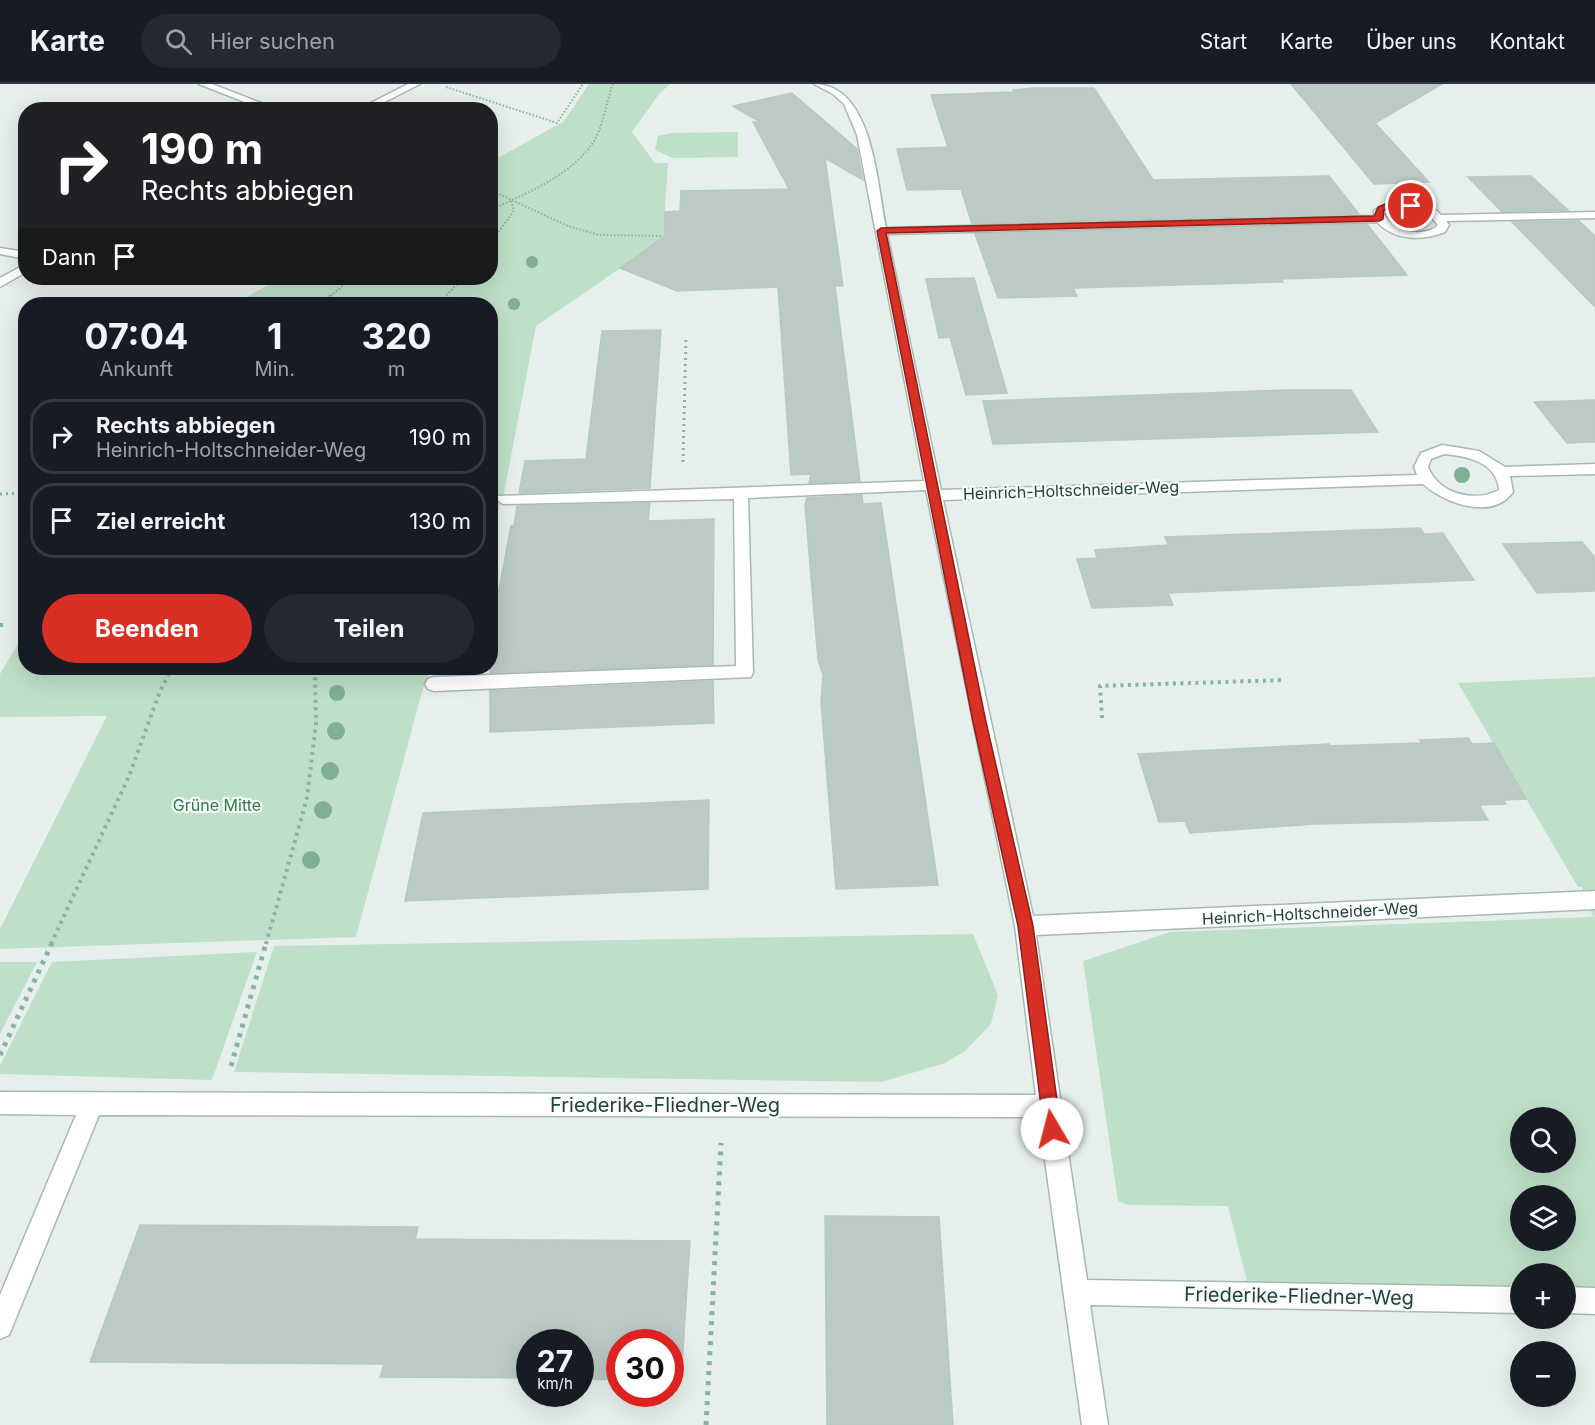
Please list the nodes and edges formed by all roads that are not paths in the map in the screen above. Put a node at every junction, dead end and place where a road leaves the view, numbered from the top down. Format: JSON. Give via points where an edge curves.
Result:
{"nodes":[{"id":1,"x":204,"y":84,"type":"edge"},
{"id":2,"x":415,"y":84,"type":"edge"},
{"id":3,"x":830,"y":85,"type":"edge"},
{"id":4,"x":219,"y":86,"type":"edge"},
{"id":5,"x":256,"y":102,"type":"edge"},
{"id":6,"x":378,"y":102,"type":"edge"},
{"id":7,"x":1595,"y":215,"type":"edge"},
{"id":8,"x":1379,"y":219,"type":"junction"},
{"id":9,"x":1440,"y":219,"type":"junction"},
{"id":10,"x":881,"y":231,"type":"junction"},
{"id":11,"x":0,"y":251,"type":"edge"},
{"id":12,"x":18,"y":254,"type":"edge"},
{"id":13,"x":18,"y":272,"type":"edge"},
{"id":14,"x":0,"y":283,"type":"edge"},
{"id":15,"x":1595,"y":469,"type":"edge"},
{"id":16,"x":1502,"y":472,"type":"junction"},
{"id":17,"x":1425,"y":479,"type":"junction"},
{"id":18,"x":932,"y":490,"type":"junction"},
{"id":19,"x":741,"y":494,"type":"junction"},
{"id":20,"x":503,"y":499,"type":"dead end"},
{"id":21,"x":434,"y":684,"type":"dead end"},
{"id":22,"x":1595,"y":900,"type":"edge"},
{"id":23,"x":1025,"y":926,"type":"junction"},
{"id":24,"x":0,"y":1102,"type":"edge"},
{"id":25,"x":92,"y":1104,"type":"junction"},
{"id":26,"x":1049,"y":1106,"type":"junction"},
{"id":27,"x":1077,"y":1292,"type":"junction"},
{"id":28,"x":1510,"y":1299,"type":"edge"},
{"id":29,"x":1576,"y":1300,"type":"edge"},
{"id":30,"x":1595,"y":1301,"type":"edge"},
{"id":31,"x":0,"y":1326,"type":"edge"},
{"id":32,"x":1095,"y":1425,"type":"edge"}],
"edges":[{"from":1,"to":4,"type":"street"},
{"from":2,"to":6,"type":"street"},
{"from":3,"to":10,"type":"street","via":[[856,114]]},
{"from":4,"to":5,"type":"street"},
{"from":7,"to":9,"type":"street"},
{"from":8,"to":9,"type":"street","via":[[1381,208],[1399,204],[1423,208]]},
{"from":8,"to":9,"type":"street","via":[[1396,230],[1422,236],[1441,230],[1444,225]]},
{"from":8,"to":10,"type":"street"},
{"from":10,"to":18,"type":"street"},
{"from":11,"to":12,"type":"street"},
{"from":13,"to":14,"type":"street"},
{"from":15,"to":16,"type":"street"},
{"from":16,"to":17,"type":"street","via":[[1475,454],[1442,449],[1429,452],[1422,459],[1420,468]]},
{"from":16,"to":17,"type":"street","via":[[1506,492],[1499,499],[1486,502],[1452,497]]},
{"from":17,"to":18,"type":"street","name":"Heinrich-Holtschneider-Weg"},
{"from":18,"to":19,"type":"street","name":"Heinrich-Holtschneider-Weg"},
{"from":18,"to":23,"type":"street"},
{"from":19,"to":20,"type":"street","name":"Heinrich-Holtschneider-Weg"},
{"from":19,"to":21,"type":"street","via":[[746,672]]},
{"from":22,"to":23,"type":"street","name":"Heinrich-Holtschneider-Weg"},
{"from":23,"to":26,"type":"street"},
{"from":24,"to":25,"type":"street","name":"Friederike-Fliedner-Weg"},
{"from":25,"to":26,"type":"street","name":"Friederike-Fliedner-Weg"},
{"from":25,"to":31,"type":"street"},
{"from":26,"to":27,"type":"street"},
{"from":27,"to":28,"type":"street","name":"Friederike-Fliedner-Weg"},
{"from":27,"to":32,"type":"street"},
{"from":29,"to":30,"type":"street"}]}
